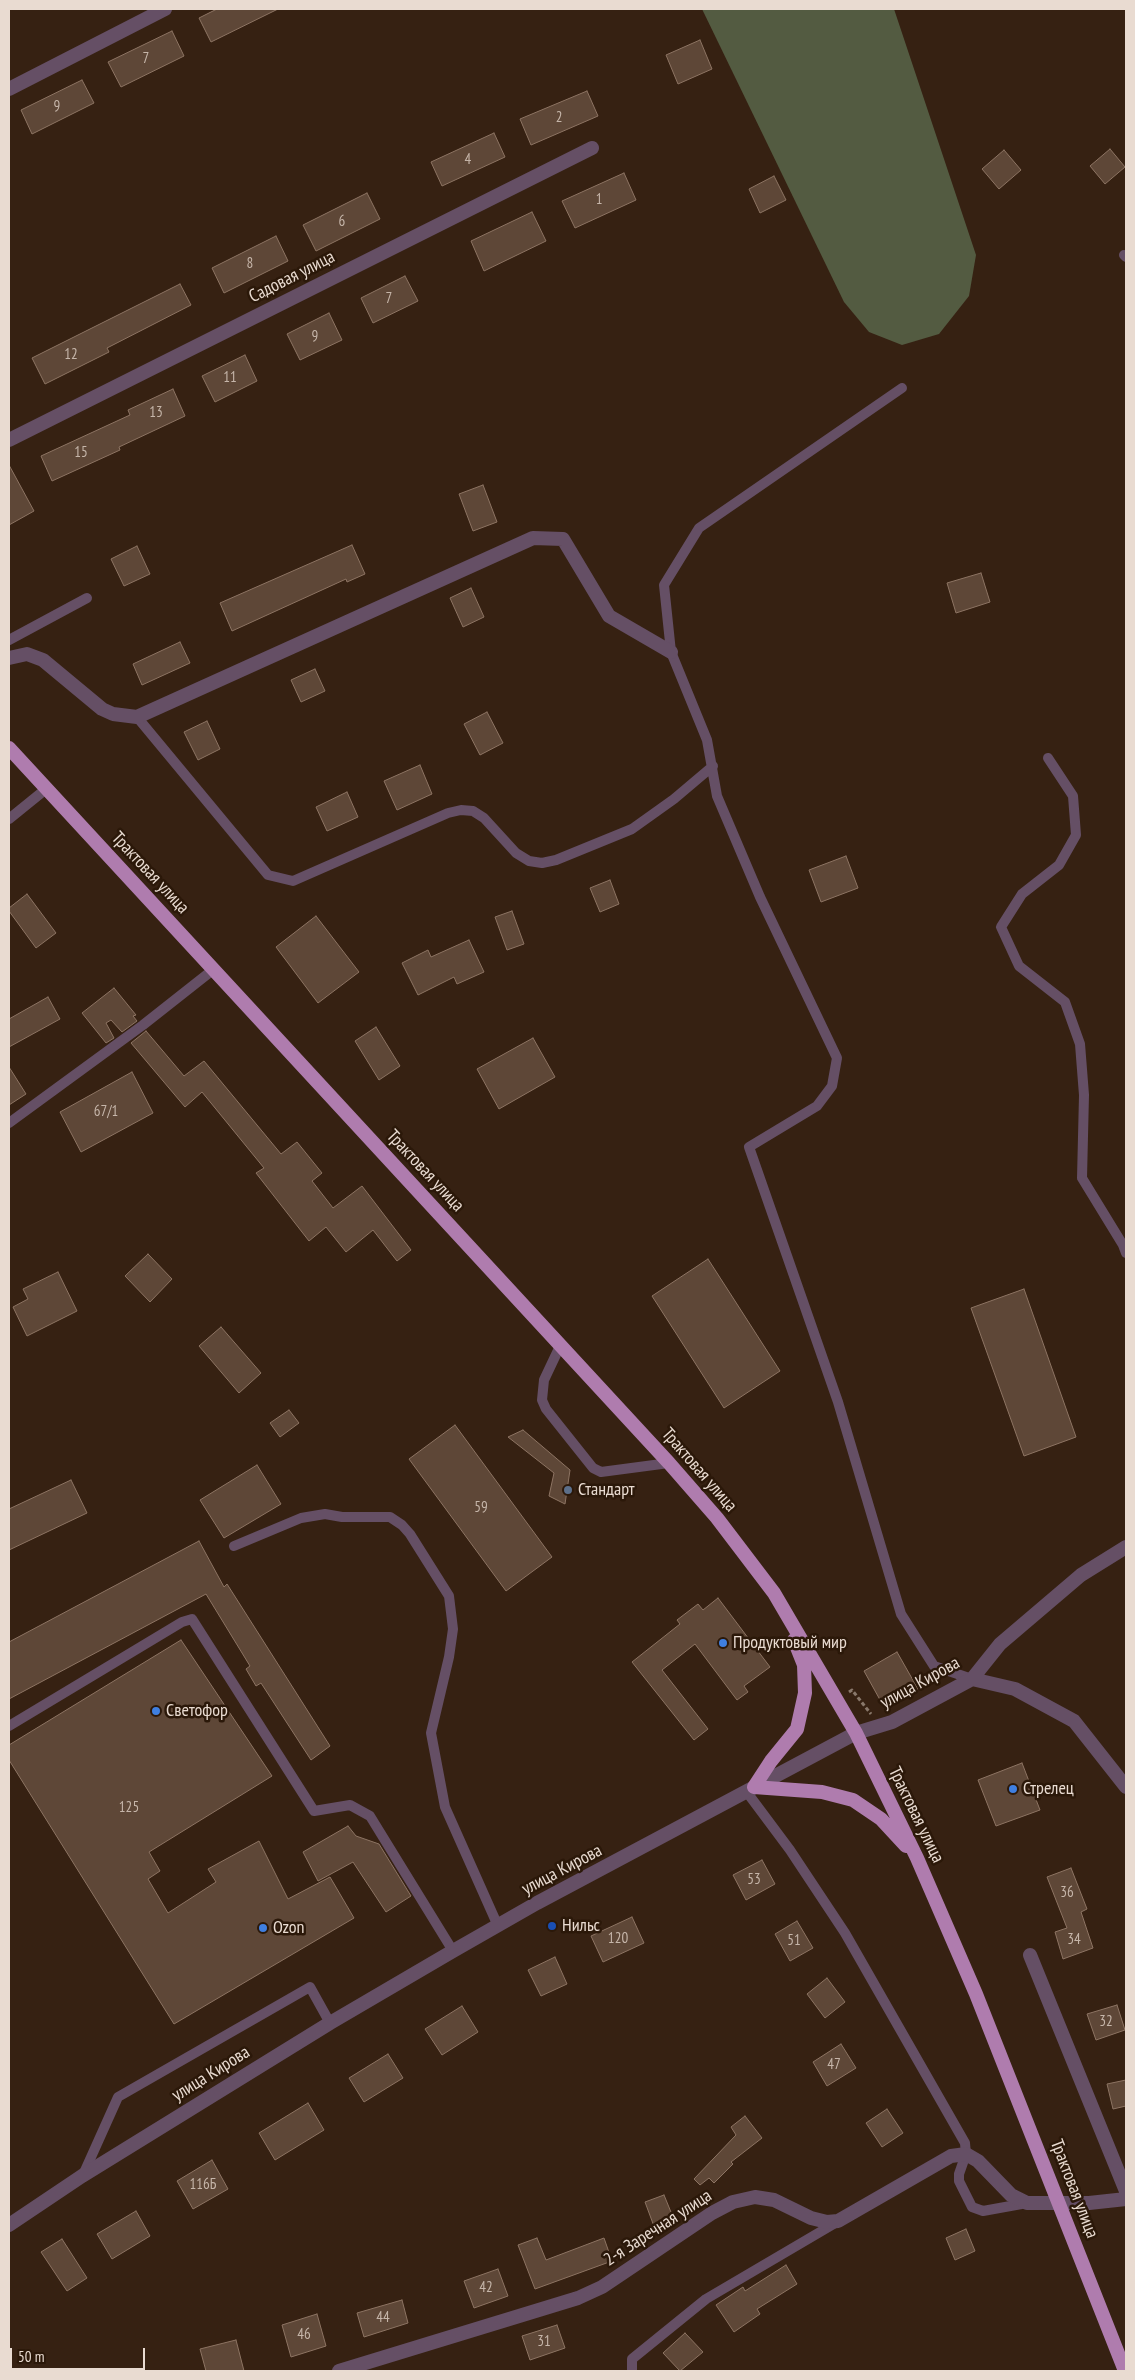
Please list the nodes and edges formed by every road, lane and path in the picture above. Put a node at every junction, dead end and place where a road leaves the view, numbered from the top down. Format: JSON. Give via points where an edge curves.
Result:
{"nodes":[{"id":1,"x":165,"y":9,"type":"edge"},
{"id":2,"x":9,"y":89,"type":"edge"},
{"id":3,"x":592,"y":148,"type":"dead end"},
{"id":4,"x":902,"y":388,"type":"dead end"},
{"id":5,"x":9,"y":440,"type":"edge"},
{"id":6,"x":87,"y":598,"type":"dead end"},
{"id":7,"x":9,"y":640,"type":"edge"},
{"id":8,"x":671,"y":652,"type":"junction"},
{"id":9,"x":9,"y":658,"type":"edge"},
{"id":10,"x":137,"y":717,"type":"junction"},
{"id":11,"x":9,"y":748,"type":"edge"},
{"id":12,"x":1048,"y":758,"type":"dead end"},
{"id":13,"x":713,"y":766,"type":"junction"},
{"id":14,"x":46,"y":789,"type":"junction"},
{"id":15,"x":9,"y":820,"type":"edge"},
{"id":16,"x":214,"y":969,"type":"junction"},
{"id":17,"x":9,"y":1123,"type":"edge"},
{"id":18,"x":1126,"y":1253,"type":"edge"},
{"id":19,"x":561,"y":1344,"type":"junction"},
{"id":20,"x":669,"y":1463,"type":"junction"},
{"id":21,"x":234,"y":1546,"type":"dead end"},
{"id":22,"x":1126,"y":1547,"type":"edge"},
{"id":23,"x":774,"y":1593,"type":"junction"},
{"id":24,"x":972,"y":1678,"type":"junction"},
{"id":25,"x":9,"y":1726,"type":"edge"},
{"id":26,"x":856,"y":1734,"type":"junction"},
{"id":27,"x":1126,"y":1787,"type":"edge"},
{"id":28,"x":750,"y":1789,"type":"junction"},
{"id":29,"x":916,"y":1858,"type":"junction"},
{"id":30,"x":498,"y":1926,"type":"junction"},
{"id":31,"x":453,"y":1951,"type":"junction"},
{"id":32,"x":1030,"y":1955,"type":"dead end"},
{"id":33,"x":330,"y":2023,"type":"junction"},
{"id":34,"x":966,"y":2154,"type":"junction"},
{"id":35,"x":82,"y":2176,"type":"junction"},
{"id":36,"x":1126,"y":2191,"type":"edge"},
{"id":37,"x":1126,"y":2200,"type":"edge"},
{"id":38,"x":1026,"y":2203,"type":"junction"},
{"id":39,"x":1060,"y":2204,"type":"junction"},
{"id":40,"x":838,"y":2221,"type":"junction"},
{"id":41,"x":9,"y":2225,"type":"edge"},
{"id":42,"x":339,"y":2371,"type":"edge"},
{"id":43,"x":632,"y":2371,"type":"edge"},
{"id":44,"x":1124,"y":2371,"type":"edge"}],
"edges":[{"from":1,"to":2,"type":"street"},
{"from":3,"to":5,"type":"street","name":"Садовая улица"},
{"from":4,"to":8,"type":"lane","via":[[699,528],[664,584]]},
{"from":6,"to":7,"type":"lane"},
{"from":8,"to":10,"type":"street","via":[[608,616],[562,539],[533,538]]},
{"from":8,"to":13,"type":"lane","via":[[707,740]]},
{"from":9,"to":10,"type":"street","via":[[28,654],[43,660],[102,709]]},
{"from":10,"to":13,"type":"lane","via":[[268,874],[293,881],[461,810],[473,811],[484,818],[516,853],[529,861],[556,860],[632,830]]},
{"from":11,"to":14,"type":"highway","name":"Трактовая улица"},
{"from":12,"to":18,"type":"lane","via":[[1073,796],[1076,834],[1059,865],[1022,894],[1001,927],[1019,966],[1064,1002],[1080,1044],[1084,1095],[1082,1178]]},
{"from":13,"to":24,"type":"lane","via":[[717,796],[760,897],[837,1058],[832,1086],[817,1106],[749,1147],[838,1402],[902,1614],[934,1666]]},
{"from":14,"to":15,"type":"lane"},
{"from":14,"to":16,"type":"highway","name":"Трактовая улица"},
{"from":16,"to":17,"type":"lane"},
{"from":16,"to":19,"type":"highway","name":"Трактовая улица"},
{"from":19,"to":20,"type":"highway","name":"Трактовая улица"},
{"from":19,"to":20,"type":"lane","via":[[544,1380],[542,1400],[593,1468],[601,1472]]},
{"from":20,"to":23,"type":"highway","name":"Трактовая улица","via":[[717,1518]]},
{"from":21,"to":30,"type":"lane","via":[[301,1518],[325,1514],[390,1517],[410,1534],[449,1596],[453,1629],[450,1657],[431,1732],[444,1807]]},
{"from":22,"to":24,"type":"street","name":"улица Кирова","via":[[1081,1575],[1000,1644]]},
{"from":23,"to":26,"type":"highway","name":"Трактовая улица"},
{"from":23,"to":28,"type":"highway","via":[[804,1665],[805,1693],[797,1730]]},
{"from":24,"to":26,"type":"street","name":"улица Кирова","via":[[892,1722]]},
{"from":24,"to":27,"type":"street","via":[[1015,1689],[1074,1721]]},
{"from":25,"to":31,"type":"lane","via":[[192,1619],[314,1811],[350,1805],[370,1816]]},
{"from":26,"to":28,"type":"street","name":"улица Кирова"},
{"from":26,"to":29,"type":"highway","name":"Трактовая улица"},
{"from":28,"to":29,"type":"highway","via":[[822,1792],[853,1800],[881,1819]]},
{"from":28,"to":30,"type":"street","name":"улица Кирова"},
{"from":28,"to":34,"type":"lane","via":[[845,1933],[965,2143]]},
{"from":29,"to":39,"type":"highway","name":"Трактовая улица","via":[[976,1994]]},
{"from":30,"to":31,"type":"street","name":"улица Кирова"},
{"from":31,"to":33,"type":"street","name":"улица Кирова"},
{"from":32,"to":36,"type":"street"},
{"from":33,"to":35,"type":"street","name":"улица Кирова"},
{"from":33,"to":35,"type":"lane","via":[[310,1987],[118,2097]]},
{"from":34,"to":38,"type":"street","via":[[978,2161],[1011,2195]]},
{"from":34,"to":38,"type":"lane","via":[[959,2182],[972,2207],[983,2211]]},
{"from":34,"to":40,"type":"street","via":[[951,2156]]},
{"from":35,"to":41,"type":"street","name":"улица Кирова"},
{"from":37,"to":39,"type":"street"},
{"from":38,"to":39,"type":"street"},
{"from":39,"to":44,"type":"highway","name":"Трактовая улица"},
{"from":40,"to":42,"type":"street","name":"2-я Заречная улица","via":[[811,2218],[774,2200],[755,2197],[733,2202],[712,2212],[602,2287],[578,2298]]},
{"from":40,"to":43,"type":"lane","via":[[706,2299],[632,2359]]}]}
